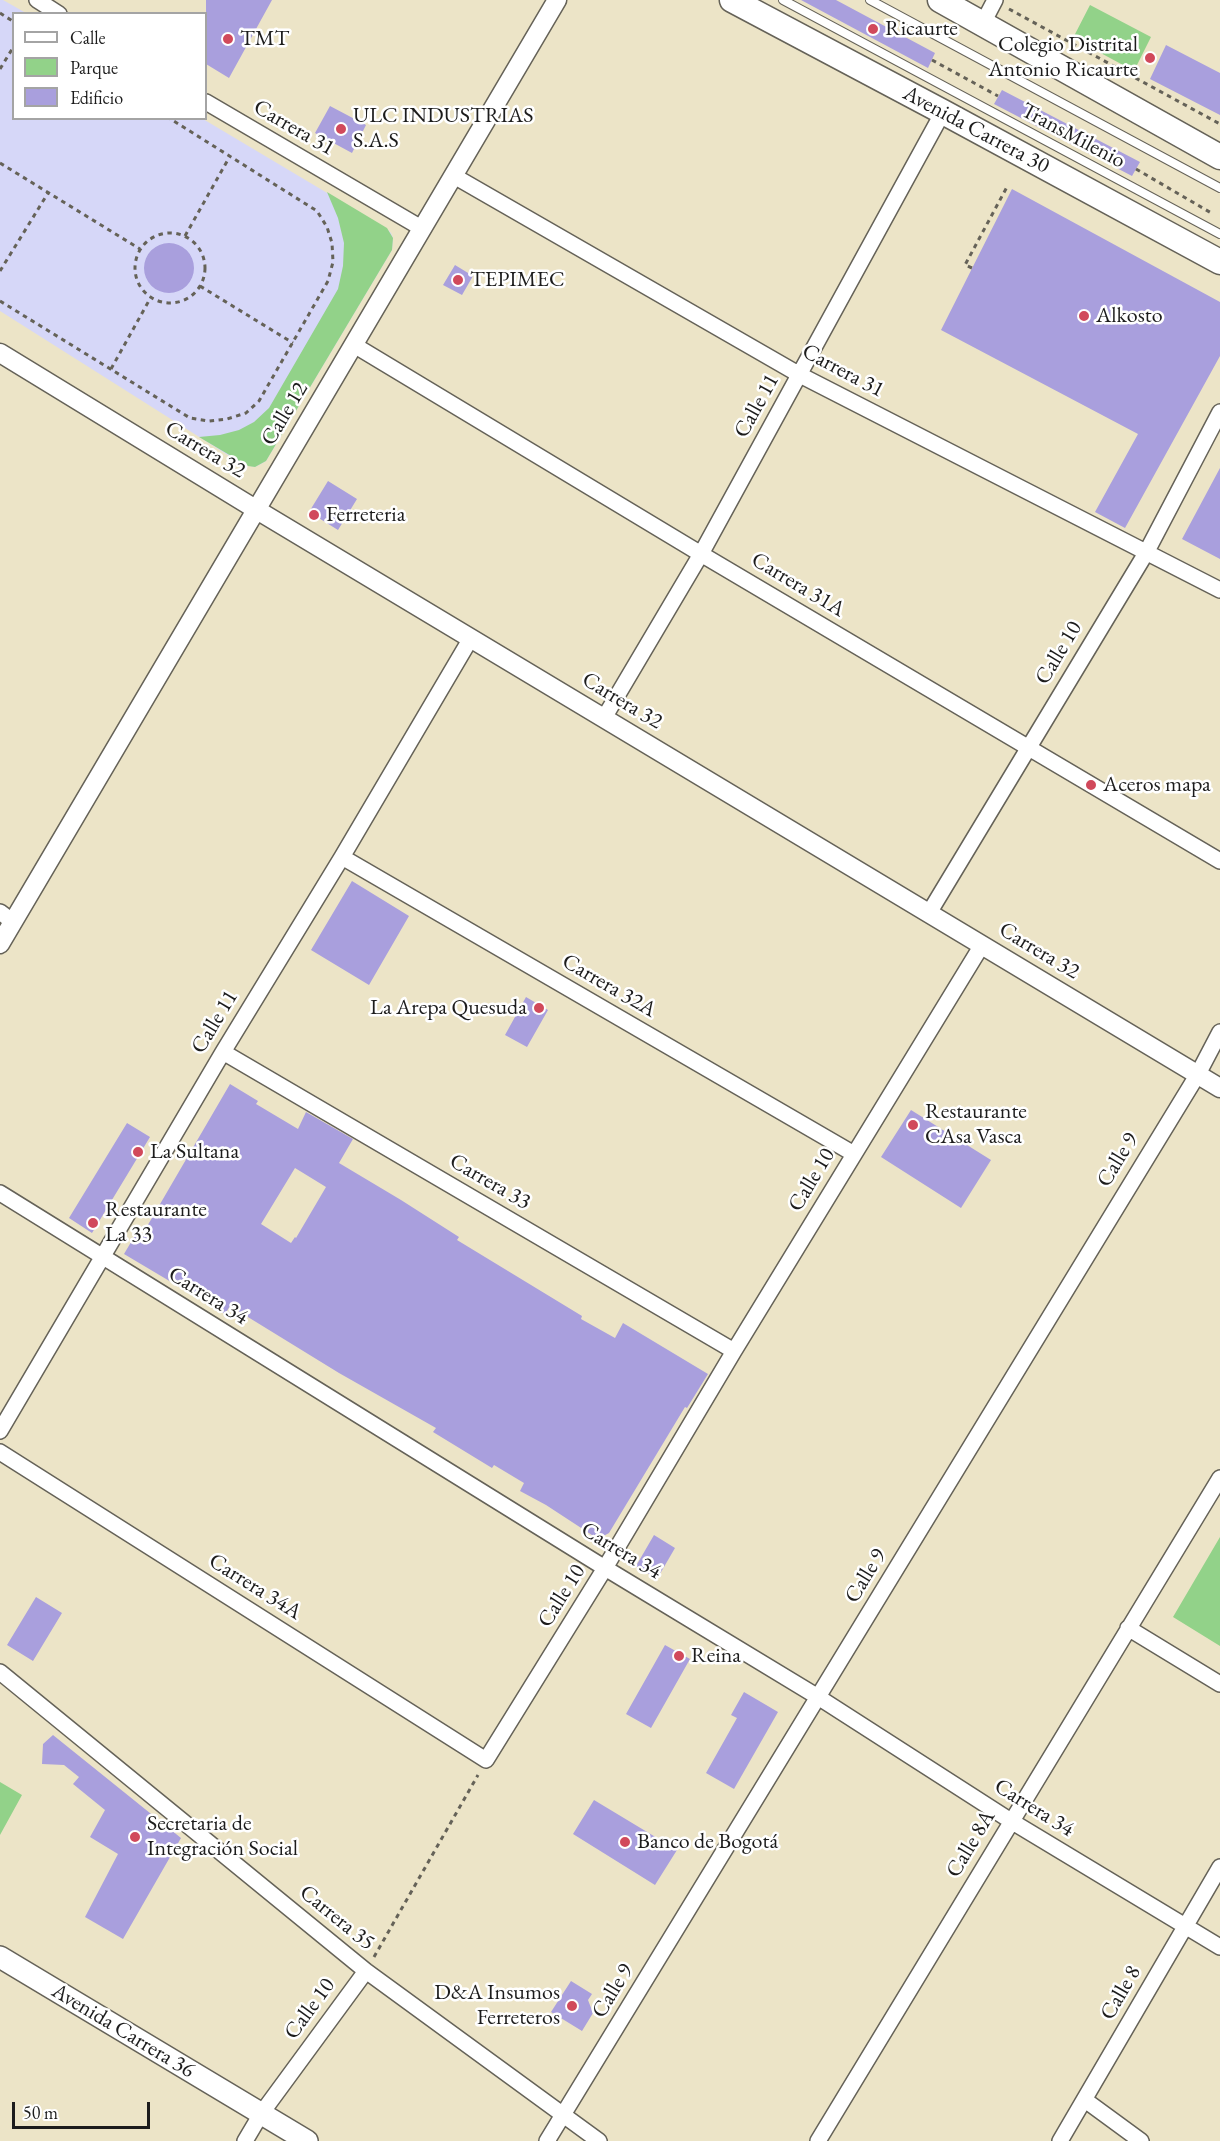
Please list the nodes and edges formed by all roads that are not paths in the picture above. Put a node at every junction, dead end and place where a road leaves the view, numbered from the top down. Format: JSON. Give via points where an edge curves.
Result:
{"nodes":[{"id":1,"x":37,"y":0,"type":"edge"},
{"id":2,"x":558,"y":0,"type":"edge"},
{"id":3,"x":732,"y":0,"type":"edge"},
{"id":4,"x":783,"y":0,"type":"edge"},
{"id":5,"x":870,"y":0,"type":"edge"},
{"id":6,"x":940,"y":0,"type":"edge"},
{"id":7,"x":994,"y":1,"type":"edge"},
{"id":8,"x":56,"y":12,"type":"edge"},
{"id":9,"x":983,"y":23,"type":"junction"},
{"id":10,"x":207,"y":103,"type":"edge"},
{"id":11,"x":943,"y":111,"type":"junction"},
{"id":12,"x":1220,"y":157,"type":"edge"},
{"id":13,"x":454,"y":176,"type":"junction"},
{"id":14,"x":1220,"y":188,"type":"edge"},
{"id":15,"x":423,"y":229,"type":"junction"},
{"id":16,"x":1220,"y":234,"type":"edge"},
{"id":17,"x":1220,"y":262,"type":"edge"},
{"id":18,"x":354,"y":345,"type":"junction"},
{"id":19,"x":0,"y":353,"type":"edge"},
{"id":20,"x":800,"y":375,"type":"junction"},
{"id":21,"x":1220,"y":412,"type":"edge"},
{"id":22,"x":257,"y":510,"type":"junction"},
{"id":23,"x":1146,"y":553,"type":"junction"},
{"id":24,"x":701,"y":554,"type":"junction"},
{"id":25,"x":1220,"y":590,"type":"edge"},
{"id":26,"x":471,"y":638,"type":"junction"},
{"id":27,"x":604,"y":718,"type":"junction"},
{"id":28,"x":1028,"y":748,"type":"junction"},
{"id":29,"x":342,"y":857,"type":"junction"},
{"id":30,"x":1220,"y":861,"type":"edge"},
{"id":31,"x":929,"y":913,"type":"junction"},
{"id":32,"x":6,"y":917,"type":"edge"},
{"id":33,"x":0,"y":944,"type":"edge"},
{"id":34,"x":982,"y":945,"type":"junction"},
{"id":35,"x":1220,"y":1032,"type":"edge"},
{"id":36,"x":223,"y":1052,"type":"junction"},
{"id":37,"x":1198,"y":1074,"type":"junction"},
{"id":38,"x":1220,"y":1088,"type":"edge"},
{"id":39,"x":854,"y":1154,"type":"junction"},
{"id":40,"x":0,"y":1193,"type":"edge"},
{"id":41,"x":103,"y":1256,"type":"junction"},
{"id":42,"x":734,"y":1351,"type":"junction"},
{"id":43,"x":0,"y":1431,"type":"edge"},
{"id":44,"x":0,"y":1452,"type":"edge"},
{"id":45,"x":1220,"y":1478,"type":"edge"},
{"id":46,"x":605,"y":1568,"type":"junction"},
{"id":47,"x":1128,"y":1628,"type":"junction"},
{"id":48,"x":0,"y":1672,"type":"edge"},
{"id":49,"x":1220,"y":1684,"type":"edge"},
{"id":50,"x":818,"y":1697,"type":"junction"},
{"id":51,"x":486,"y":1760,"type":"joint"},
{"id":52,"x":1011,"y":1821,"type":"junction"},
{"id":53,"x":1220,"y":1867,"type":"edge"},
{"id":54,"x":1185,"y":1925,"type":"junction"},
{"id":55,"x":1220,"y":1947,"type":"edge"},
{"id":56,"x":0,"y":1957,"type":"edge"},
{"id":57,"x":366,"y":1971,"type":"junction"},
{"id":58,"x":1085,"y":2100,"type":"junction"},
{"id":59,"x":261,"y":2114,"type":"junction"},
{"id":60,"x":564,"y":2115,"type":"junction"},
{"id":61,"x":245,"y":2141,"type":"edge"},
{"id":62,"x":307,"y":2141,"type":"edge"},
{"id":63,"x":547,"y":2141,"type":"edge"},
{"id":64,"x":599,"y":2141,"type":"edge"},
{"id":65,"x":818,"y":2141,"type":"edge"},
{"id":66,"x":1060,"y":2141,"type":"edge"},
{"id":67,"x":1141,"y":2141,"type":"edge"}],
"edges":[{"from":1,"to":8,"type":"street"},
{"from":2,"to":13,"type":"street","name":"Calle 12"},
{"from":3,"to":11,"type":"highway","name":"Avenida Carrera 30"},
{"from":4,"to":16,"type":"lane","name":"TransMilenio"},
{"from":5,"to":14,"type":"lane","name":"TransMilenio"},
{"from":6,"to":9,"type":"highway"},
{"from":7,"to":9,"type":"street"},
{"from":9,"to":12,"type":"highway"},
{"from":10,"to":15,"type":"street","name":"Carrera 31"},
{"from":11,"to":17,"type":"highway","name":"Avenida Carrera 30"},
{"from":11,"to":20,"type":"street","name":"Calle 11"},
{"from":13,"to":15,"type":"street","name":"Calle 12"},
{"from":13,"to":20,"type":"street","name":"Carrera 31"},
{"from":15,"to":18,"type":"street","name":"Calle 12"},
{"from":18,"to":22,"type":"street","name":"Calle 12"},
{"from":18,"to":24,"type":"street","name":"Carrera 31A"},
{"from":19,"to":22,"type":"street","name":"Carrera 32"},
{"from":20,"to":23,"type":"street","name":"Carrera 31"},
{"from":20,"to":24,"type":"street","name":"Calle 11"},
{"from":21,"to":23,"type":"street","name":"Calle 10"},
{"from":22,"to":26,"type":"street","name":"Carrera 32"},
{"from":22,"to":32,"type":"street","name":"Calle 12"},
{"from":23,"to":25,"type":"street","name":"Carrera 31"},
{"from":23,"to":28,"type":"street","name":"Calle 10"},
{"from":24,"to":27,"type":"street","name":"Calle 11"},
{"from":24,"to":28,"type":"street","name":"Carrera 31A"},
{"from":26,"to":27,"type":"street","name":"Carrera 32"},
{"from":26,"to":29,"type":"street","name":"Calle 11"},
{"from":27,"to":31,"type":"street","name":"Carrera 32"},
{"from":28,"to":30,"type":"street","name":"Carrera 31A"},
{"from":28,"to":31,"type":"street","name":"Calle 10"},
{"from":29,"to":36,"type":"street","name":"Calle 11"},
{"from":29,"to":39,"type":"street","name":"Carrera 32A"},
{"from":31,"to":34,"type":"street","name":"Carrera 32"},
{"from":32,"to":33,"type":"street","name":"Calle 12"},
{"from":34,"to":37,"type":"street","name":"Carrera 32"},
{"from":34,"to":39,"type":"street","name":"Calle 10"},
{"from":35,"to":37,"type":"street","name":"Calle 9"},
{"from":36,"to":41,"type":"street","name":"Calle 11"},
{"from":36,"to":42,"type":"street","name":"Carrera 33"},
{"from":37,"to":38,"type":"street","name":"Carrera 32"},
{"from":37,"to":50,"type":"street","name":"Calle 9"},
{"from":39,"to":42,"type":"street","name":"Calle 10"},
{"from":40,"to":41,"type":"street","name":"Carrera 34"},
{"from":41,"to":43,"type":"street","name":"Calle 11"},
{"from":41,"to":46,"type":"street","name":"Carrera 34"},
{"from":42,"to":46,"type":"street","name":"Calle 10"},
{"from":44,"to":51,"type":"street","name":"Carrera 34A"},
{"from":45,"to":47,"type":"street","name":"Calle 8A"},
{"from":46,"to":50,"type":"street","name":"Carrera 34"},
{"from":46,"to":51,"type":"street","name":"Calle 10"},
{"from":47,"to":49,"type":"street"},
{"from":47,"to":52,"type":"street","name":"Calle 8A"},
{"from":48,"to":57,"type":"street","name":"Carrera 35"},
{"from":50,"to":52,"type":"street","name":"Carrera 34"},
{"from":50,"to":60,"type":"street","name":"Calle 9"},
{"from":52,"to":54,"type":"street","name":"Carrera 34"},
{"from":52,"to":65,"type":"street","name":"Calle 8A"},
{"from":53,"to":54,"type":"street","name":"Calle 8"},
{"from":54,"to":55,"type":"street","name":"Carrera 34"},
{"from":54,"to":58,"type":"street","name":"Calle 8"},
{"from":56,"to":59,"type":"main road","name":"Avenida Carrera 36"},
{"from":57,"to":59,"type":"street","name":"Calle 10"},
{"from":57,"to":60,"type":"street","name":"Carrera 35"},
{"from":58,"to":66,"type":"street","name":"Calle 8"},
{"from":58,"to":67,"type":"street"},
{"from":59,"to":61,"type":"street","name":"Calle 10"},
{"from":59,"to":62,"type":"main road","name":"Avenida Carrera 36"},
{"from":60,"to":63,"type":"street","name":"Calle 9"},
{"from":60,"to":64,"type":"street","name":"Carrera 35"}]}
